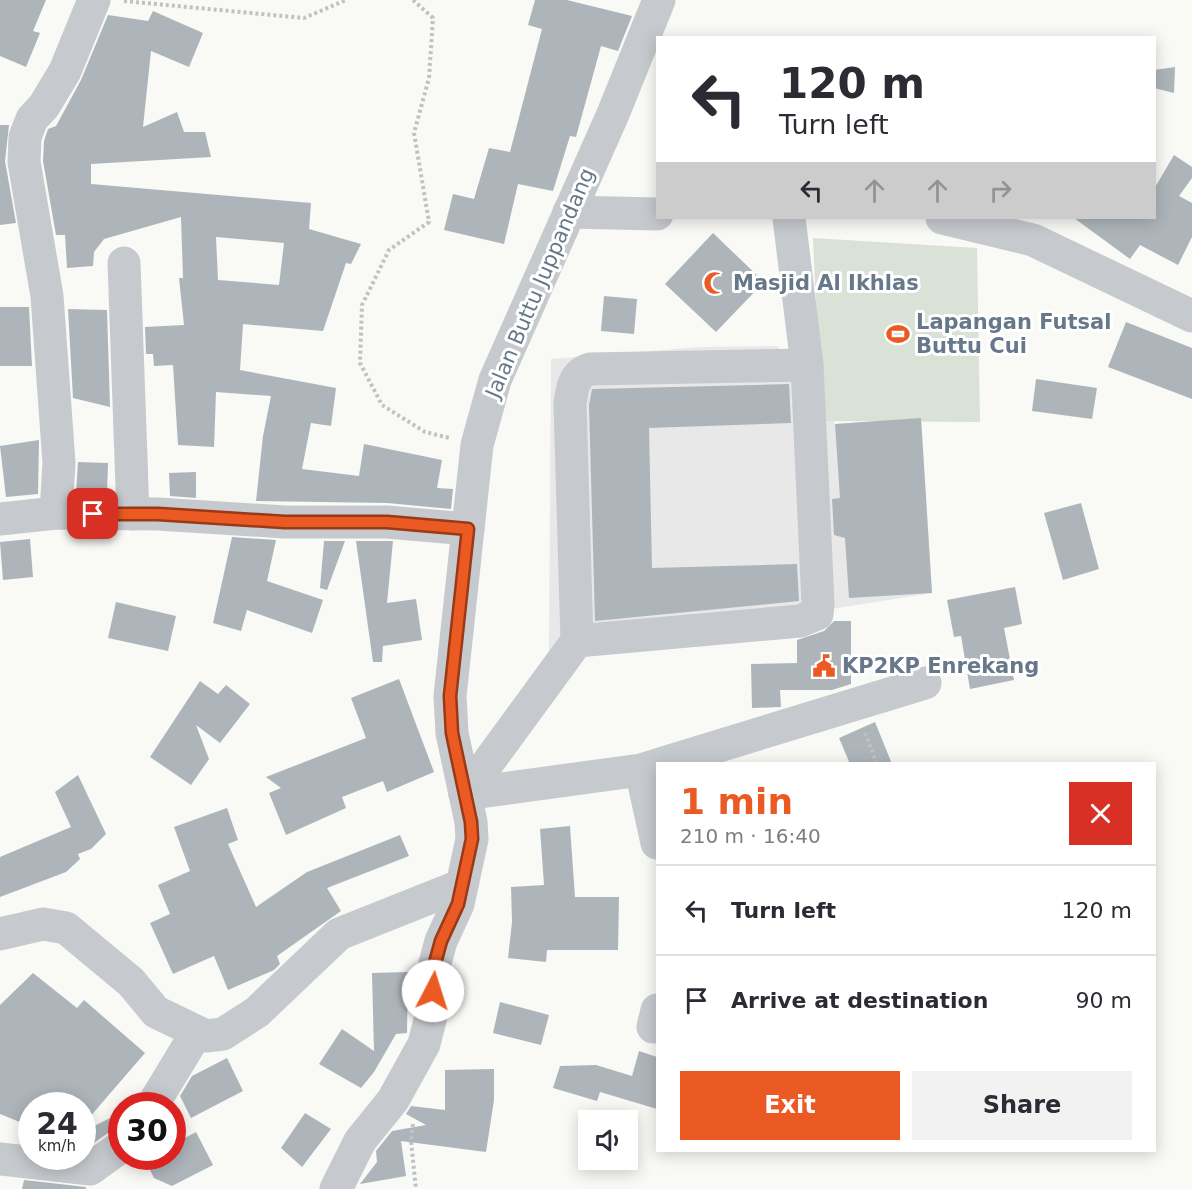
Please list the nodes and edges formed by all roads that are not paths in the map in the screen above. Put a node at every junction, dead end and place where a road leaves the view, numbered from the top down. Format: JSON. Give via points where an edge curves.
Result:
{"nodes":[{"id":1,"x":659,"y":0,"type":"edge"},
{"id":2,"x":109,"y":1,"type":"edge"},
{"id":3,"x":569,"y":212,"type":"junction"},
{"id":4,"x":656,"y":214,"type":"edge"},
{"id":5,"x":789,"y":219,"type":"edge"},
{"id":6,"x":946,"y":219,"type":"edge"},
{"id":7,"x":124,"y":263,"type":"dead end"},
{"id":8,"x":1192,"y":316,"type":"edge"},
{"id":9,"x":807,"y":365,"type":"junction"},
{"id":10,"x":56,"y":513,"type":"junction"},
{"id":11,"x":133,"y":514,"type":"junction"},
{"id":12,"x":0,"y":519,"type":"edge"},
{"id":13,"x":468,"y":529,"type":"junction"},
{"id":14,"x":576,"y":641,"type":"junction"},
{"id":15,"x":925,"y":683,"type":"dead end"},
{"id":16,"x":666,"y":762,"type":"edge"},
{"id":17,"x":653,"y":766,"type":"edge"},
{"id":18,"x":465,"y":794,"type":"junction"},
{"id":19,"x":656,"y":824,"type":"edge"},
{"id":20,"x":462,"y":885,"type":"junction"},
{"id":21,"x":0,"y":934,"type":"edge"},
{"id":22,"x":197,"y":1032,"type":"junction"},
{"id":23,"x":161,"y":1092,"type":"edge"},
{"id":24,"x":0,"y":1159,"type":"edge"},
{"id":25,"x":108,"y":1162,"type":"edge"},
{"id":26,"x":94,"y":1179,"type":"edge"},
{"id":27,"x":336,"y":1189,"type":"edge"}],
"edges":[{"from":1,"to":3,"type":"street","name":"Jalan Buttu Juppandang","via":[[614,114]]},
{"from":2,"to":10,"type":"street","via":[[32,119],[25,137],[24,162],[48,305],[59,463]]},
{"from":3,"to":4,"type":"street"},
{"from":3,"to":13,"type":"street","name":"Jalan Buttu Juppandang","via":[[495,380],[477,446]]},
{"from":5,"to":9,"type":"street"},
{"from":6,"to":8,"type":"street","via":[[1034,240]]},
{"from":7,"to":11,"type":"street"},
{"from":9,"to":14,"type":"street","via":[[817,614],[800,621]]},
{"from":9,"to":14,"type":"street","via":[[590,369],[577,378],[570,404]]},
{"from":10,"to":11,"type":"street"},
{"from":10,"to":12,"type":"street"},
{"from":11,"to":13,"type":"street","via":[[285,522],[387,522]]},
{"from":13,"to":18,"type":"street","name":"Jalan Buttu Juppandang","via":[[450,696],[452,733]]},
{"from":14,"to":18,"type":"street"},
{"from":15,"to":16,"type":"street"},
{"from":17,"to":18,"type":"street"},
{"from":17,"to":19,"type":"street"},
{"from":18,"to":20,"type":"street","name":"Jalan Buttu Juppandang","via":[[472,839]]},
{"from":20,"to":22,"type":"street","via":[[339,934],[244,1022],[223,1034],[206,1036]]},
{"from":20,"to":27,"type":"street","name":"Jalan Buttu Juppandang","via":[[435,963],[432,1012],[424,1044],[393,1100],[360,1141]]},
{"from":21,"to":22,"type":"street","via":[[43,924],[66,928],[131,982],[156,1012]]},
{"from":22,"to":23,"type":"street"},
{"from":24,"to":26,"type":"street"},
{"from":25,"to":26,"type":"street"}]}
